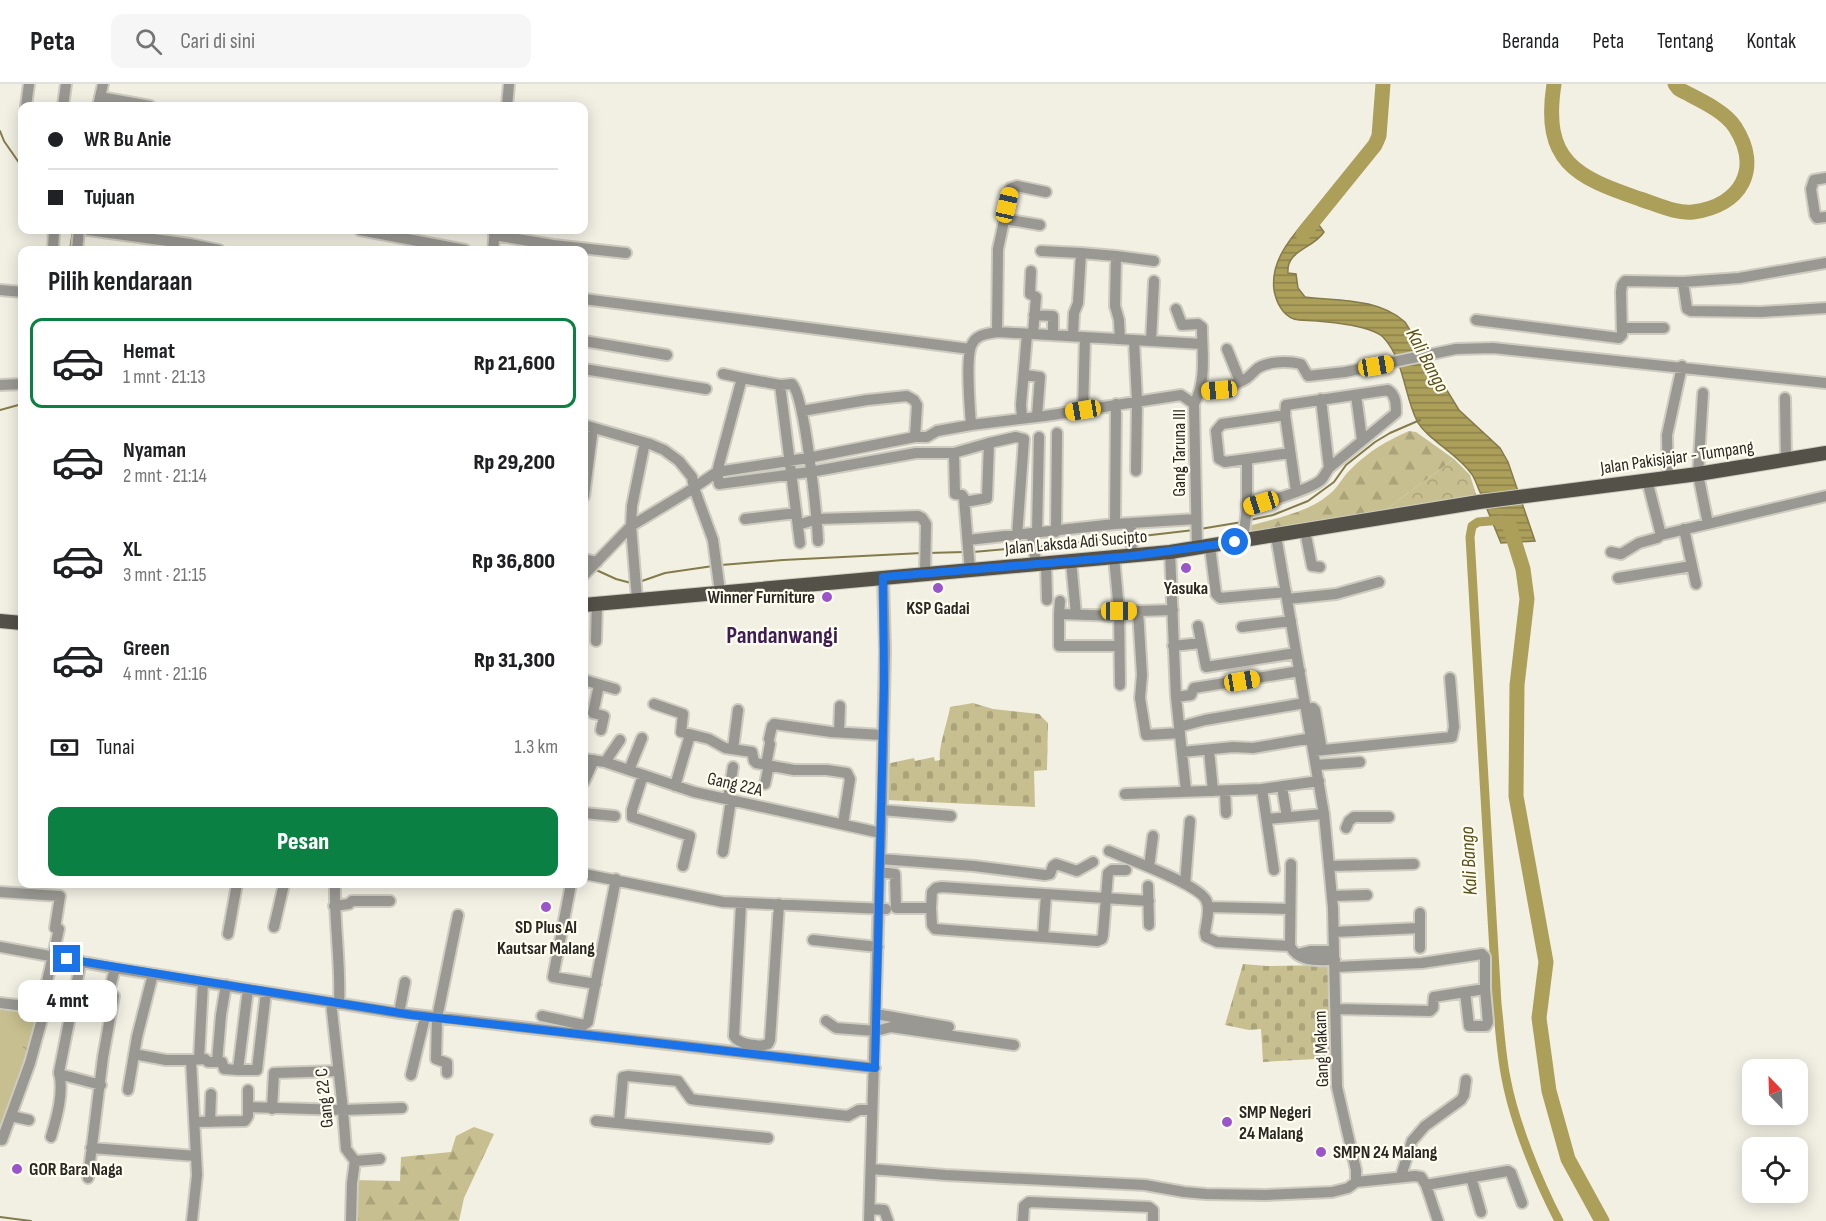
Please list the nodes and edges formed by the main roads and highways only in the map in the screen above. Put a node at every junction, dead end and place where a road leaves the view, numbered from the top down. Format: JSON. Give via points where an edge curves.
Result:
{"nodes":[{"id":1,"x":1826,"y":453,"type":"edge"},
{"id":2,"x":1532,"y":494,"type":"joint"},
{"id":3,"x":590,"y":604,"type":"edge"},
{"id":4,"x":0,"y":621,"type":"edge"},
{"id":5,"x":18,"y":623,"type":"edge"}],
"edges":[{"from":1,"to":2,"type":"main road","name":"Jalan Pakisjajar - Tumpang","via":[[1698,474]]},
{"from":2,"to":3,"type":"main road","name":"Jalan Laksda Adi Sucipto","via":[[1276,536],[1242,526],[1199,535],[1170,552],[1132,538],[1114,557],[1039,560],[970,570],[720,592],[636,588]]},
{"from":4,"to":5,"type":"main road"}]}
